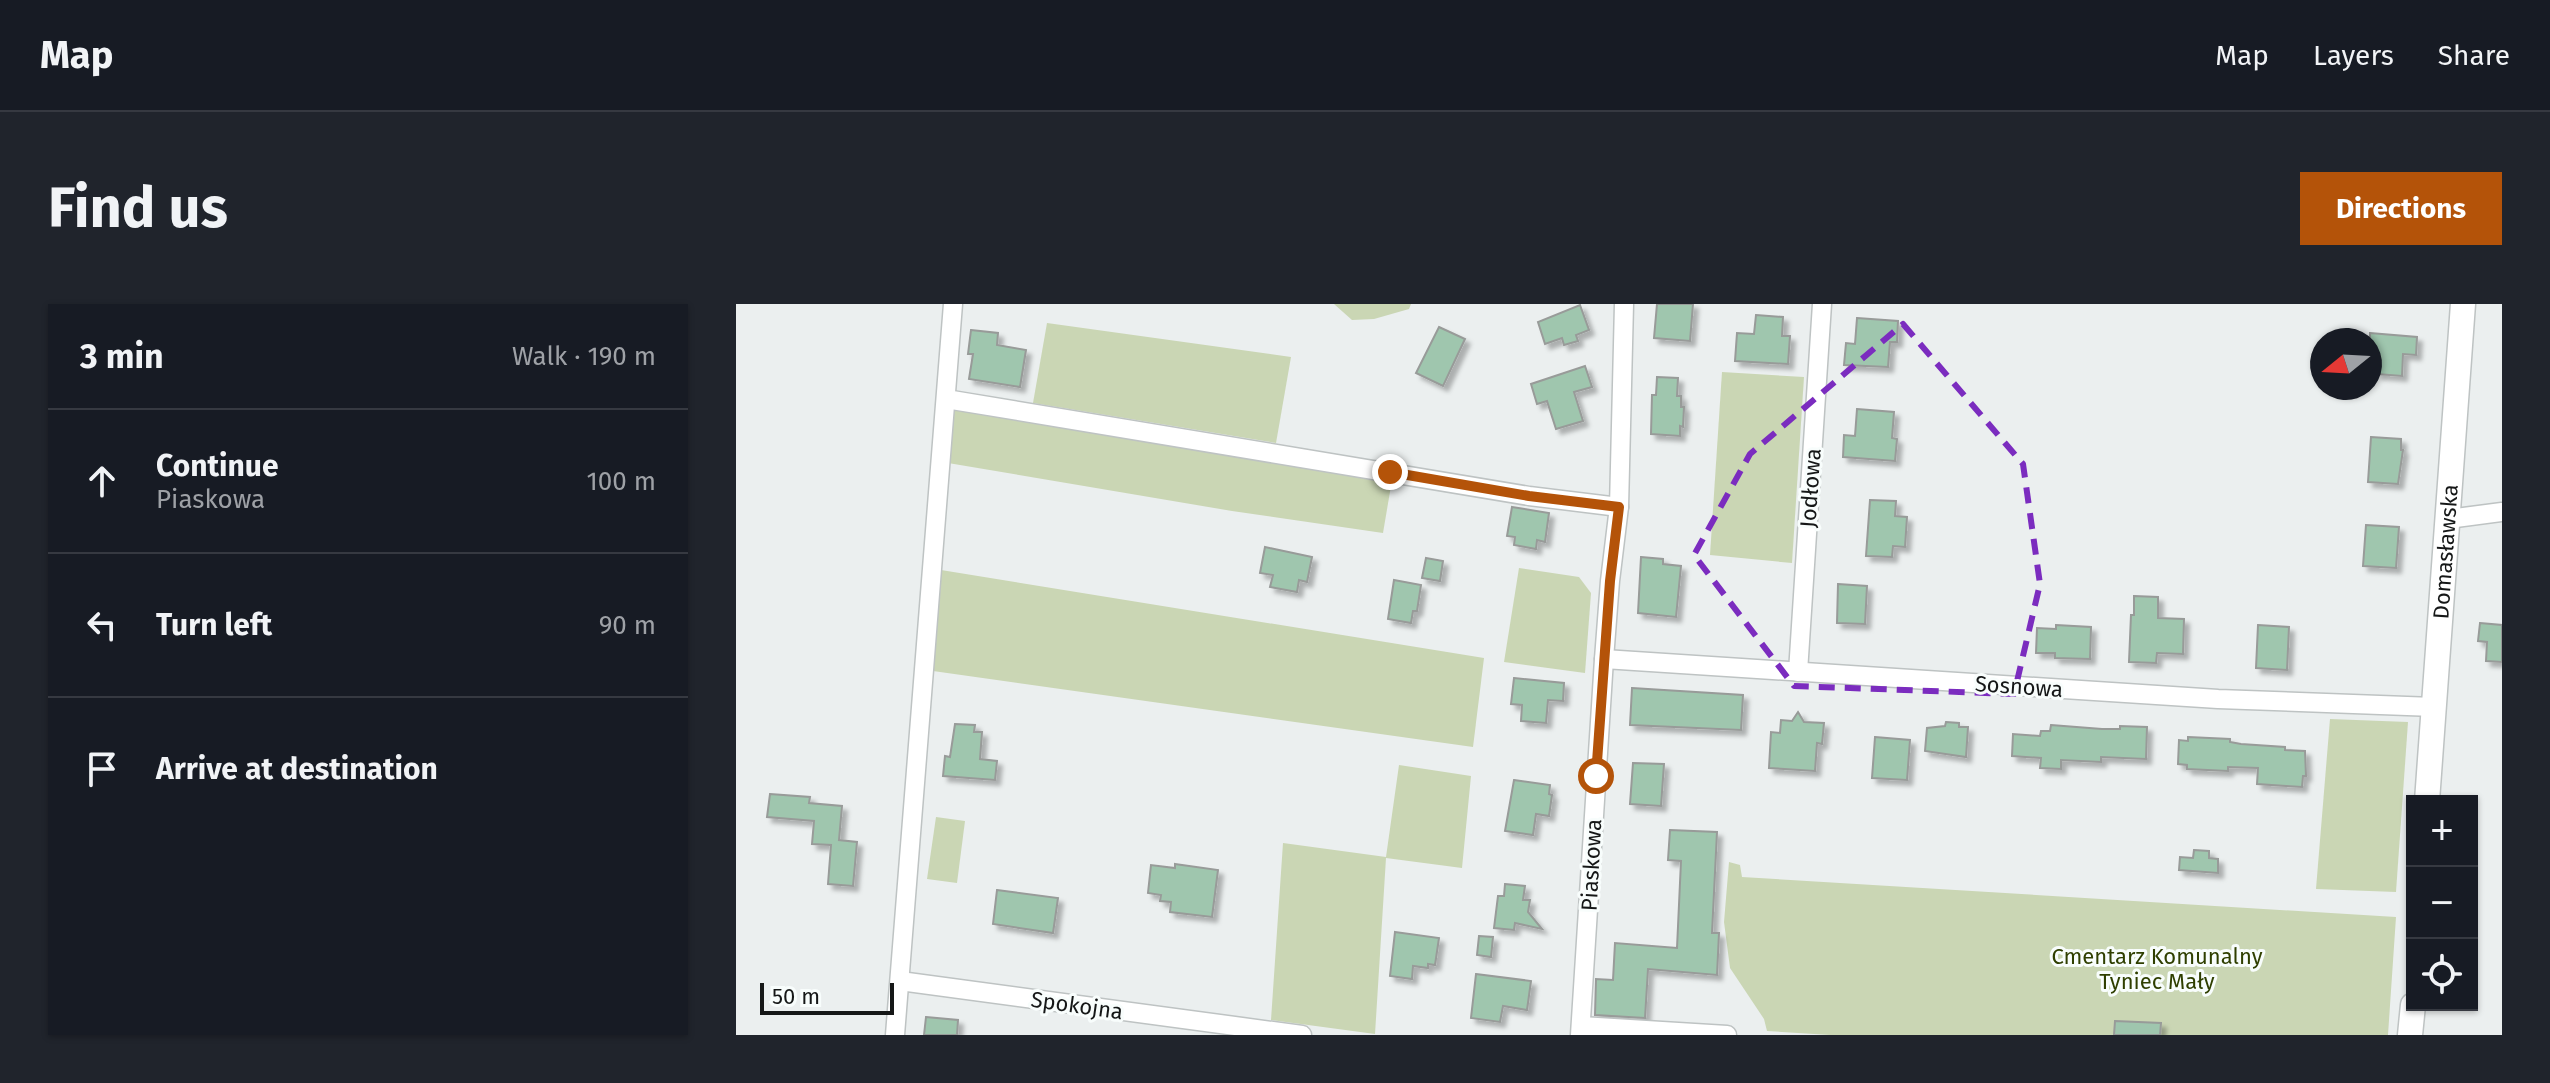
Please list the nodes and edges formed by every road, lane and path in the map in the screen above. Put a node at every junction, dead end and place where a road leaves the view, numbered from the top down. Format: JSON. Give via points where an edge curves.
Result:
{"nodes":[{"id":1,"x":953,"y":304,"type":"edge"},
{"id":2,"x":1624,"y":304,"type":"edge"},
{"id":3,"x":1822,"y":304,"type":"edge"},
{"id":4,"x":2463,"y":304,"type":"edge"},
{"id":5,"x":946,"y":399,"type":"junction"},
{"id":6,"x":1619,"y":507,"type":"junction"},
{"id":7,"x":2502,"y":512,"type":"edge"},
{"id":8,"x":2448,"y":519,"type":"junction"},
{"id":9,"x":1604,"y":659,"type":"junction"},
{"id":10,"x":1798,"y":672,"type":"junction"},
{"id":11,"x":2434,"y":707,"type":"junction"},
{"id":12,"x":2427,"y":795,"type":"edge"},
{"id":13,"x":900,"y":981,"type":"junction"},
{"id":14,"x":2412,"y":1011,"type":"edge"},
{"id":15,"x":1581,"y":1031,"type":"edge"},
{"id":16,"x":895,"y":1035,"type":"edge"},
{"id":17,"x":1302,"y":1035,"type":"edge"},
{"id":18,"x":1727,"y":1035,"type":"edge"},
{"id":19,"x":2410,"y":1035,"type":"edge"}],
"edges":[{"from":1,"to":5,"type":"street"},
{"from":2,"to":6,"type":"street","name":"Piaskowa"},
{"from":3,"to":10,"type":"street","name":"Jodłowa"},
{"from":4,"to":8,"type":"street","name":"Domasławska"},
{"from":5,"to":6,"type":"street"},
{"from":5,"to":13,"type":"street"},
{"from":6,"to":9,"type":"street","name":"Piaskowa"},
{"from":7,"to":8,"type":"street"},
{"from":8,"to":11,"type":"street","name":"Domasławska"},
{"from":9,"to":10,"type":"street","name":"Sosnowa"},
{"from":9,"to":15,"type":"street","name":"Piaskowa"},
{"from":10,"to":11,"type":"street","name":"Sosnowa"},
{"from":11,"to":12,"type":"street","name":"Domasławska"},
{"from":13,"to":16,"type":"street"},
{"from":13,"to":17,"type":"street","name":"Spokojna"},
{"from":14,"to":19,"type":"street"},
{"from":15,"to":18,"type":"street"}]}
